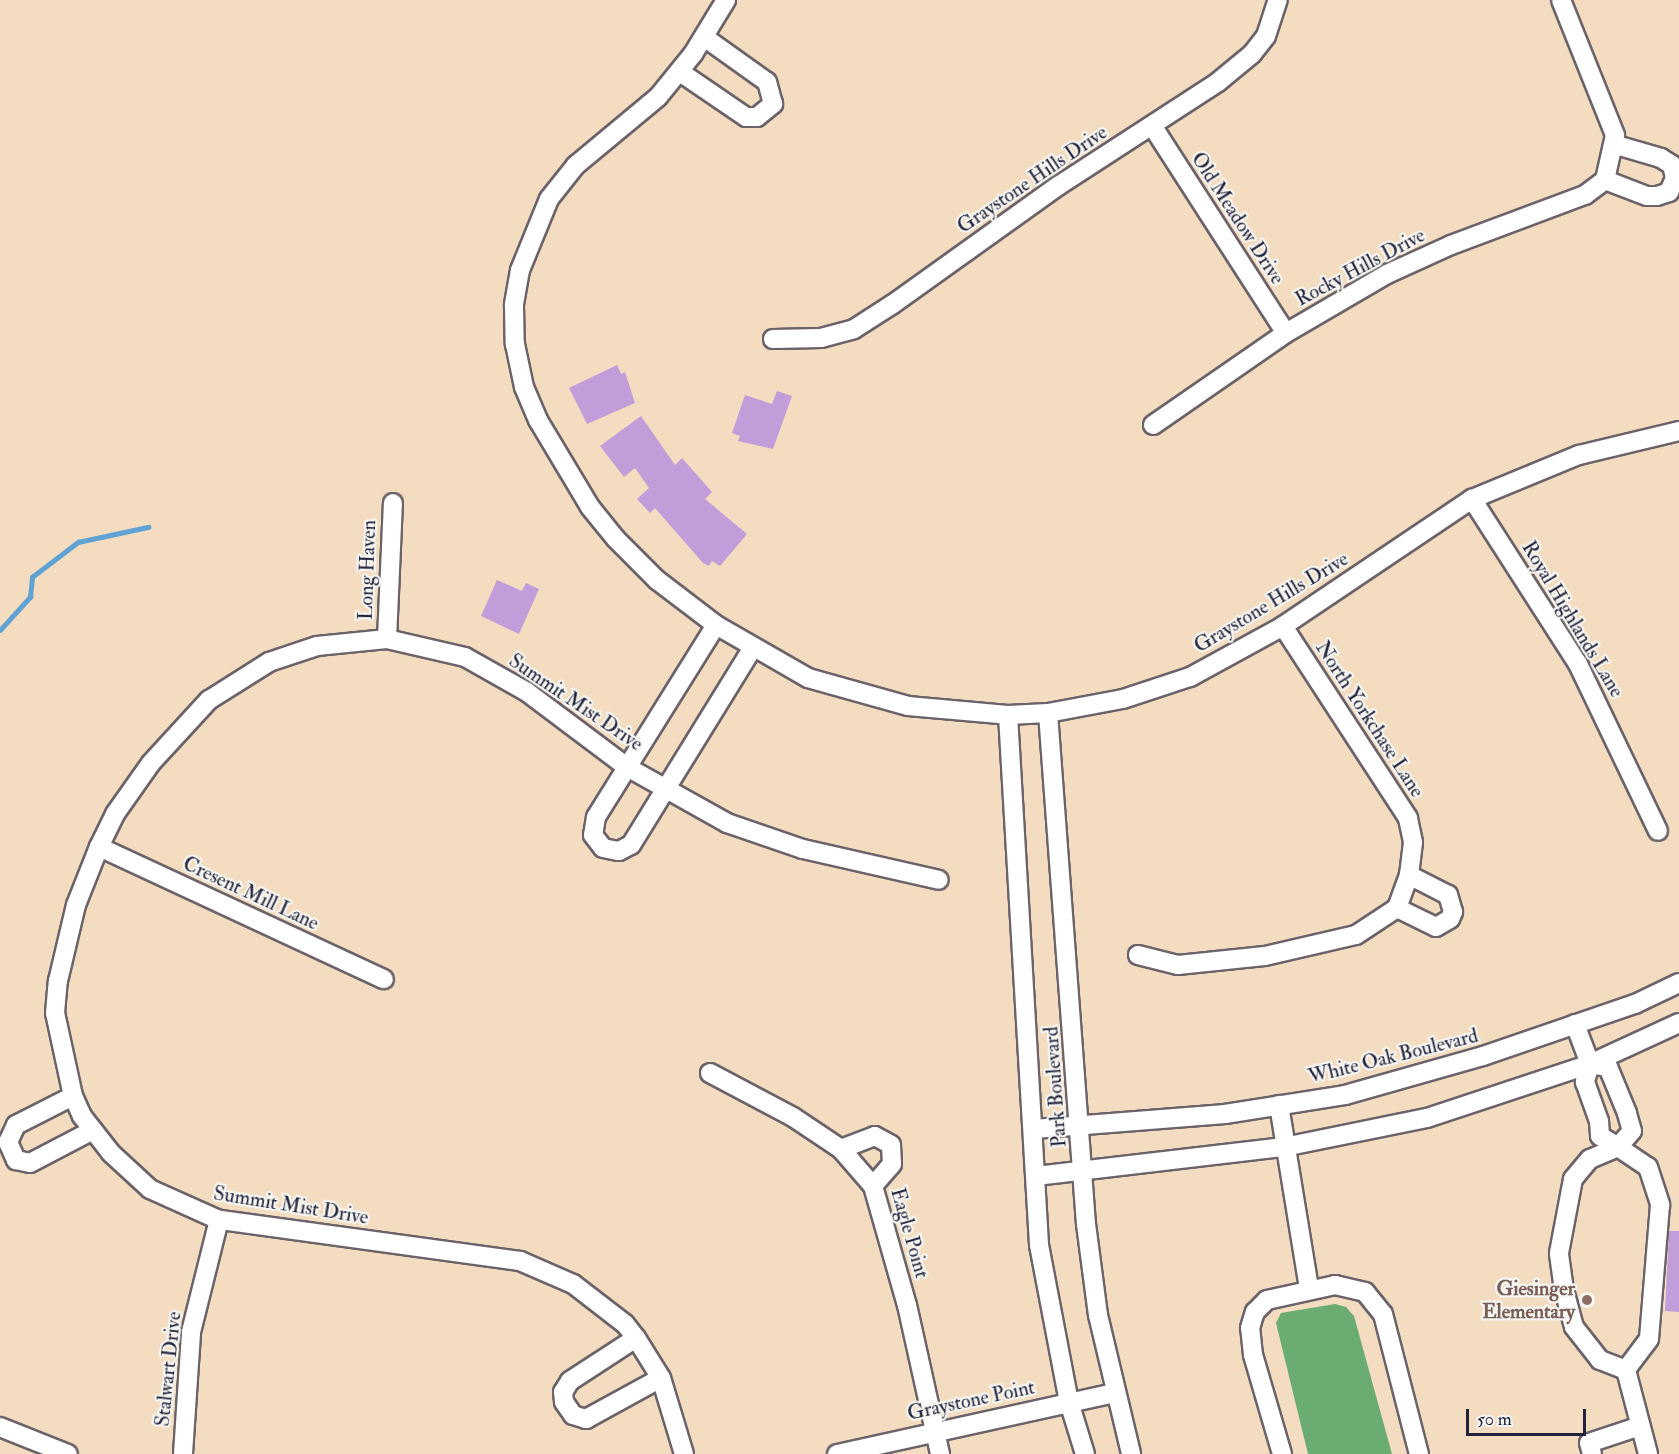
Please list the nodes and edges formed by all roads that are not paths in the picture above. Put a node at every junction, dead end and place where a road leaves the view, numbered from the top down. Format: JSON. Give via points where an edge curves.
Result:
{"nodes":[{"id":1,"x":726,"y":0,"type":"edge"},
{"id":2,"x":1278,"y":0,"type":"edge"},
{"id":3,"x":1561,"y":0,"type":"edge"},
{"id":4,"x":704,"y":37,"type":"junction"},
{"id":5,"x":680,"y":72,"type":"junction"},
{"id":6,"x":1153,"y":127,"type":"junction"},
{"id":7,"x":1616,"y":145,"type":"junction"},
{"id":8,"x":1605,"y":180,"type":"junction"},
{"id":9,"x":1286,"y":333,"type":"junction"},
{"id":10,"x":773,"y":339,"type":"dead end"},
{"id":11,"x":1153,"y":425,"type":"dead end"},
{"id":12,"x":1679,"y":431,"type":"edge"},
{"id":13,"x":1472,"y":499,"type":"junction"},
{"id":14,"x":393,"y":503,"type":"dead end"},
{"id":15,"x":716,"y":625,"type":"junction"},
{"id":16,"x":1283,"y":626,"type":"junction"},
{"id":17,"x":387,"y":639,"type":"junction"},
{"id":18,"x":752,"y":649,"type":"junction"},
{"id":19,"x":1048,"y":712,"type":"junction"},
{"id":20,"x":1008,"y":715,"type":"junction"},
{"id":21,"x":627,"y":767,"type":"junction"},
{"id":22,"x":667,"y":787,"type":"junction"},
{"id":23,"x":1658,"y":831,"type":"dead end"},
{"id":24,"x":99,"y":848,"type":"junction"},
{"id":25,"x":1409,"y":875,"type":"junction"},
{"id":26,"x":939,"y":880,"type":"dead end"},
{"id":27,"x":1397,"y":908,"type":"junction"},
{"id":28,"x":1138,"y":955,"type":"dead end"},
{"id":29,"x":384,"y":979,"type":"dead end"},
{"id":30,"x":1679,"y":983,"type":"edge"},
{"id":31,"x":1679,"y":1023,"type":"edge"},
{"id":32,"x":1575,"y":1024,"type":"junction"},
{"id":33,"x":1590,"y":1064,"type":"junction"},
{"id":34,"x":710,"y":1073,"type":"dead end"},
{"id":35,"x":73,"y":1096,"type":"junction"},
{"id":36,"x":1279,"y":1106,"type":"junction"},
{"id":37,"x":1080,"y":1125,"type":"junction"},
{"id":38,"x":1034,"y":1129,"type":"junction"},
{"id":39,"x":93,"y":1130,"type":"junction"},
{"id":40,"x":1284,"y":1147,"type":"junction"},
{"id":41,"x":1618,"y":1147,"type":"junction"},
{"id":42,"x":841,"y":1149,"type":"junction"},
{"id":43,"x":1084,"y":1172,"type":"junction"},
{"id":44,"x":1036,"y":1176,"type":"junction"},
{"id":45,"x":873,"y":1186,"type":"junction"},
{"id":46,"x":219,"y":1220,"type":"junction"},
{"id":47,"x":1309,"y":1289,"type":"junction"},
{"id":48,"x":636,"y":1338,"type":"junction"},
{"id":49,"x":1626,"y":1370,"type":"junction"},
{"id":50,"x":661,"y":1378,"type":"junction"},
{"id":51,"x":1115,"y":1393,"type":"junction"},
{"id":52,"x":1069,"y":1402,"type":"junction"},
{"id":53,"x":1640,"y":1426,"type":"junction"},
{"id":54,"x":0,"y":1427,"type":"edge"},
{"id":55,"x":935,"y":1431,"type":"junction"},
{"id":56,"x":68,"y":1454,"type":"edge"},
{"id":57,"x":183,"y":1454,"type":"edge"},
{"id":58,"x":684,"y":1454,"type":"edge"},
{"id":59,"x":837,"y":1454,"type":"edge"},
{"id":60,"x":940,"y":1454,"type":"edge"},
{"id":61,"x":1085,"y":1454,"type":"edge"},
{"id":62,"x":1131,"y":1454,"type":"edge"},
{"id":63,"x":1282,"y":1454,"type":"edge"},
{"id":64,"x":1419,"y":1454,"type":"edge"},
{"id":65,"x":1592,"y":1454,"type":"edge"},
{"id":66,"x":1648,"y":1454,"type":"edge"}],
"edges":[{"from":1,"to":4,"type":"street","name":"Graystone Hills Drive"},
{"from":2,"to":6,"type":"street","name":"Graystone Hills Drive","via":[[1266,36],[1252,54]]},
{"from":3,"to":7,"type":"street"},
{"from":4,"to":5,"type":"street","name":"Graystone Hills Drive"},
{"from":4,"to":5,"type":"street","via":[[767,82],[773,104],[757,117],[746,117]]},
{"from":5,"to":15,"type":"street","name":"Graystone Hills Drive","via":[[658,97],[576,165],[549,199],[520,270],[514,305],[515,344],[524,387],[537,420],[590,507],[657,580]]},
{"from":6,"to":9,"type":"street","name":"Old Meadow Drive"},
{"from":6,"to":10,"type":"street","name":"Graystone Hills Drive","via":[[1058,186],[854,329],[821,338]]},
{"from":7,"to":8,"type":"street"},
{"from":7,"to":8,"type":"street","via":[[1661,158],[1672,165],[1675,178],[1669,192],[1657,196]]},
{"from":8,"to":9,"type":"street","name":"Rocky Hills Drive","via":[[1585,195],[1451,245],[1387,274]]},
{"from":9,"to":11,"type":"street","name":"Rocky Hills Drive"},
{"from":12,"to":13,"type":"street","name":"Graystone Hills Drive","via":[[1579,454]]},
{"from":13,"to":16,"type":"street","name":"Graystone Hills Drive"},
{"from":13,"to":23,"type":"street","name":"Royal Highlands Lane","via":[[1578,664]]},
{"from":14,"to":17,"type":"street","name":"Long Haven"},
{"from":15,"to":18,"type":"street","name":"Graystone Hills Drive"},
{"from":15,"to":21,"type":"street"},
{"from":16,"to":19,"type":"street","name":"Graystone Hills Drive","via":[[1190,677],[1123,699]]},
{"from":16,"to":25,"type":"street","name":"North Yorkchase Lane","via":[[1408,819],[1413,842]]},
{"from":17,"to":21,"type":"street","name":"Summit Mist Drive","via":[[465,657],[528,692]]},
{"from":17,"to":24,"type":"street","name":"Summit Mist Drive","via":[[317,646],[269,662],[209,700],[151,763],[115,814]]},
{"from":18,"to":20,"type":"street","name":"Graystone Hills Drive","via":[[808,678],[908,706]]},
{"from":18,"to":22,"type":"street"},
{"from":19,"to":20,"type":"street","name":"Graystone Hills Drive"},
{"from":19,"to":37,"type":"street","name":"Park Boulevard"},
{"from":20,"to":38,"type":"street","name":"Park Boulevard"},
{"from":21,"to":22,"type":"street","name":"Summit Mist Drive"},
{"from":21,"to":22,"type":"street","via":[[596,817],[593,835],[603,848],[619,851],[632,845]]},
{"from":22,"to":26,"type":"street","name":"Summit Mist Drive","via":[[727,823],[802,849]]},
{"from":24,"to":29,"type":"street","name":"Cresent Mill Lane"},
{"from":24,"to":35,"type":"street","name":"Summit Mist Drive","via":[[76,905],[58,981],[56,1013]]},
{"from":25,"to":27,"type":"street","name":"North Yorkchase Lane"},
{"from":25,"to":27,"type":"street","via":[[1448,895],[1453,912],[1450,919],[1436,927]]},
{"from":27,"to":28,"type":"street","via":[[1356,935],[1265,956],[1178,965]]},
{"from":30,"to":32,"type":"street","name":"White Oak Boulevard","via":[[1635,1004]]},
{"from":31,"to":33,"type":"street"},
{"from":32,"to":33,"type":"street"},
{"from":32,"to":36,"type":"street","name":"White Oak Boulevard","via":[[1482,1056],[1345,1095]]},
{"from":33,"to":40,"type":"street","via":[[1427,1118]]},
{"from":33,"to":41,"type":"street","via":[[1585,1082],[1599,1121],[1600,1136]]},
{"from":33,"to":41,"type":"street","via":[[1608,1067],[1627,1113],[1632,1131]]},
{"from":34,"to":42,"type":"street","name":"Eagle Point","via":[[793,1117]]},
{"from":35,"to":39,"type":"street","name":"Summit Mist Drive"},
{"from":35,"to":39,"type":"street","via":[[16,1125],[8,1142],[16,1160],[30,1163]]},
{"from":36,"to":37,"type":"street","name":"White Oak Boulevard"},
{"from":36,"to":40,"type":"street"},
{"from":37,"to":38,"type":"street","name":"White Oak Boulevard"},
{"from":37,"to":43,"type":"street","name":"Park Boulevard"},
{"from":38,"to":44,"type":"street","name":"Park Boulevard"},
{"from":39,"to":46,"type":"street","name":"Summit Mist Drive","via":[[111,1153],[150,1189]]},
{"from":40,"to":43,"type":"street"},
{"from":40,"to":47,"type":"street"},
{"from":41,"to":49,"type":"street","via":[[1648,1167],[1660,1205],[1649,1339]]},
{"from":41,"to":49,"type":"street","via":[[1590,1159],[1573,1179],[1559,1253],[1574,1328],[1600,1360]]},
{"from":42,"to":45,"type":"street","name":"Eagle Point"},
{"from":42,"to":45,"type":"street","via":[[875,1136],[891,1145],[892,1164]]},
{"from":43,"to":44,"type":"street"},
{"from":43,"to":51,"type":"street","name":"Park Boulevard","via":[[1086,1224],[1098,1315]]},
{"from":44,"to":52,"type":"street","name":"Park Boulevard","via":[[1039,1245]]},
{"from":45,"to":55,"type":"street","name":"Eagle Point","via":[[907,1305]]},
{"from":46,"to":48,"type":"street","name":"Summit Mist Drive","via":[[520,1261],[573,1284],[625,1324]]},
{"from":46,"to":57,"type":"street","name":"Stalwart Drive","via":[[191,1332]]},
{"from":47,"to":63,"type":"street","via":[[1267,1300],[1255,1312],[1250,1328],[1253,1355]]},
{"from":47,"to":64,"type":"street","via":[[1354,1287],[1375,1301],[1383,1314]]},
{"from":48,"to":50,"type":"street","name":"Summit Mist Drive"},
{"from":48,"to":50,"type":"street","via":[[570,1381],[563,1392],[569,1409],[573,1415],[586,1419]]},
{"from":49,"to":53,"type":"street"},
{"from":50,"to":58,"type":"street","name":"Summit Mist Drive"},
{"from":51,"to":52,"type":"street","name":"Graystone Point"},
{"from":51,"to":62,"type":"street","name":"Park Boulevard"},
{"from":52,"to":55,"type":"street","name":"Graystone Point"},
{"from":52,"to":61,"type":"street","name":"Park Boulevard"},
{"from":53,"to":65,"type":"street","via":[[1589,1443]]},
{"from":53,"to":66,"type":"street"},
{"from":54,"to":56,"type":"street"},
{"from":55,"to":59,"type":"street","name":"Graystone Point"},
{"from":55,"to":60,"type":"street","name":"Eagle Point"}]}
